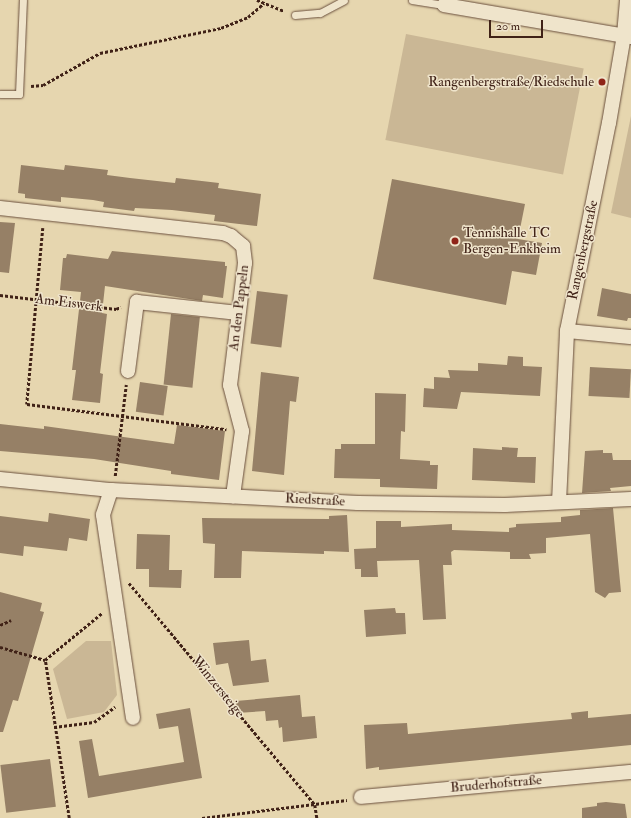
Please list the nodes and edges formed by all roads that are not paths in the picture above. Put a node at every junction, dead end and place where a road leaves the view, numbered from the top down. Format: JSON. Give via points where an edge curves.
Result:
{"nodes":[{"id":1,"x":23,"y":0,"type":"edge"},
{"id":2,"x":344,"y":0,"type":"edge"},
{"id":3,"x":412,"y":0,"type":"edge"},
{"id":4,"x":627,"y":0,"type":"edge"},
{"id":5,"x":444,"y":5,"type":"joint"},
{"id":6,"x":294,"y":15,"type":"road end"},
{"id":7,"x":628,"y":36,"type":"edge"},
{"id":8,"x":0,"y":94,"type":"edge"},
{"id":9,"x":0,"y":208,"type":"edge"},
{"id":10,"x":238,"y":313,"type":"junction"},
{"id":11,"x":567,"y":331,"type":"junction"},
{"id":12,"x":631,"y":337,"type":"edge"},
{"id":13,"x":128,"y":371,"type":"road end"},
{"id":14,"x":0,"y":479,"type":"edge"},
{"id":15,"x":111,"y":490,"type":"junction"},
{"id":16,"x":233,"y":496,"type":"junction"},
{"id":17,"x":631,"y":499,"type":"edge"},
{"id":18,"x":559,"y":502,"type":"junction"},
{"id":19,"x":133,"y":718,"type":"dead end"},
{"id":20,"x":631,"y":772,"type":"edge"},
{"id":21,"x":361,"y":797,"type":"road end"}],
"edges":[{"from":1,"to":8,"type":"lane","via":[[19,94]]},
{"from":2,"to":6,"type":"lane","via":[[320,13]]},
{"from":3,"to":5,"type":"lane"},
{"from":4,"to":7,"type":"street","name":"Rangenbergstraße"},
{"from":5,"to":7,"type":"street"},
{"from":7,"to":11,"type":"street","name":"Rangenbergstraße"},
{"from":9,"to":10,"type":"street","name":"An den Pappeln","via":[[231,236],[243,246],[245,252]]},
{"from":10,"to":13,"type":"street","via":[[137,302]]},
{"from":10,"to":16,"type":"street","name":"An den Pappeln","via":[[230,385],[242,431]]},
{"from":11,"to":12,"type":"street"},
{"from":11,"to":18,"type":"street","name":"Rangenbergstraße"},
{"from":14,"to":15,"type":"street","name":"Riedstraße"},
{"from":15,"to":16,"type":"street","name":"Riedstraße"},
{"from":15,"to":19,"type":"street","via":[[103,515]]},
{"from":16,"to":18,"type":"street","name":"Riedstraße","via":[[358,503],[505,505]]},
{"from":17,"to":18,"type":"street","name":"Riedstraße"},
{"from":20,"to":21,"type":"street","name":"Bruderhofstraße"}]}
